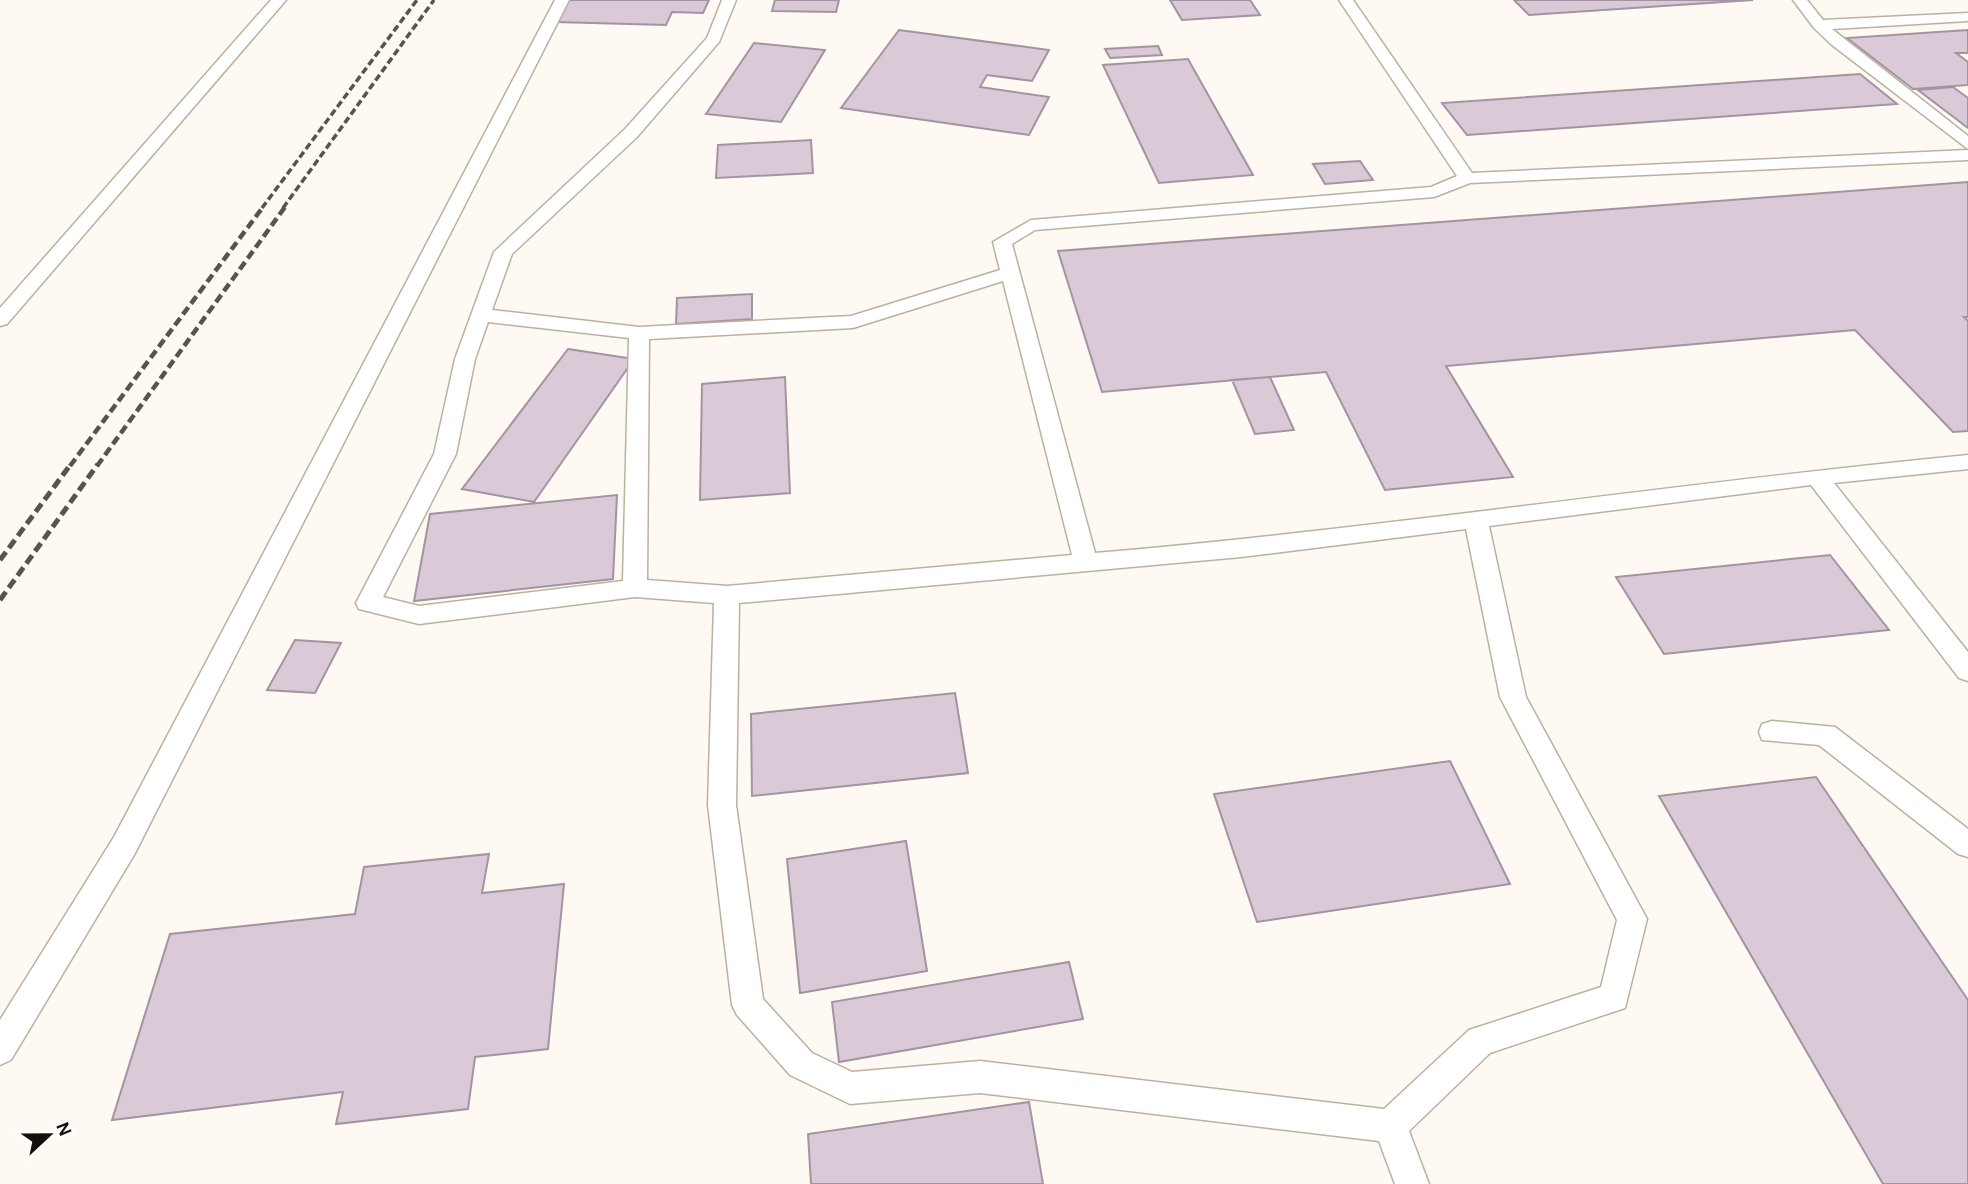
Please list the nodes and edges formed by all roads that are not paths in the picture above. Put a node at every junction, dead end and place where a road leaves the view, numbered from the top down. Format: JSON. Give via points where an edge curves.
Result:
{"nodes":[{"id":1,"x":279,"y":0,"type":"edge"},
{"id":2,"x":562,"y":0,"type":"edge"},
{"id":3,"x":729,"y":0,"type":"edge"},
{"id":4,"x":1346,"y":0,"type":"edge"},
{"id":5,"x":1800,"y":0,"type":"edge"},
{"id":6,"x":1968,"y":17,"type":"edge"},
{"id":7,"x":1819,"y":25,"type":"junction"},
{"id":8,"x":1968,"y":144,"type":"edge"},
{"id":9,"x":1968,"y":155,"type":"edge"},
{"id":10,"x":1466,"y":178,"type":"junction"},
{"id":11,"x":1009,"y":273,"type":"junction"},
{"id":12,"x":482,"y":315,"type":"junction"},
{"id":13,"x":0,"y":320,"type":"edge"},
{"id":14,"x":639,"y":333,"type":"junction"},
{"id":15,"x":1968,"y":462,"type":"edge"},
{"id":16,"x":1816,"y":478,"type":"junction"},
{"id":17,"x":1476,"y":520,"type":"junction"},
{"id":18,"x":1086,"y":563,"type":"junction"},
{"id":19,"x":635,"y":588,"type":"junction"},
{"id":20,"x":727,"y":595,"type":"junction"},
{"id":21,"x":1968,"y":671,"type":"edge"},
{"id":22,"x":1772,"y":732,"type":"dead end"},
{"id":23,"x":1968,"y":845,"type":"edge"},
{"id":24,"x":0,"y":1049,"type":"edge"},
{"id":25,"x":1390,"y":1126,"type":"junction"},
{"id":26,"x":1412,"y":1184,"type":"edge"}],
"edges":[{"from":1,"to":13,"type":"lane"},
{"from":2,"to":24,"type":"lane","via":[[124,846]]},
{"from":3,"to":12,"type":"lane","via":[[714,39],[631,133],[503,252]]},
{"from":4,"to":10,"type":"lane"},
{"from":5,"to":7,"type":"lane"},
{"from":6,"to":7,"type":"lane"},
{"from":7,"to":8,"type":"lane"},
{"from":9,"to":10,"type":"lane"},
{"from":10,"to":11,"type":"lane","via":[[1434,192],[1031,225],[1002,242]]},
{"from":11,"to":14,"type":"lane","via":[[853,321]]},
{"from":11,"to":18,"type":"lane"},
{"from":12,"to":14,"type":"lane"},
{"from":12,"to":19,"type":"lane","via":[[465,359],[445,454],[368,603],[419,615]]},
{"from":14,"to":19,"type":"lane"},
{"from":15,"to":16,"type":"lane"},
{"from":16,"to":17,"type":"lane"},
{"from":16,"to":21,"type":"lane"},
{"from":17,"to":18,"type":"lane"},
{"from":17,"to":25,"type":"lane","via":[[1513,697],[1632,919],[1614,998],[1480,1041]]},
{"from":18,"to":20,"type":"lane"},
{"from":19,"to":20,"type":"lane"},
{"from":20,"to":25,"type":"lane","via":[[722,805],[748,1005],[801,1064],[850,1088],[980,1077]]},
{"from":22,"to":23,"type":"lane","via":[[1825,735]]},
{"from":25,"to":26,"type":"lane"}]}
